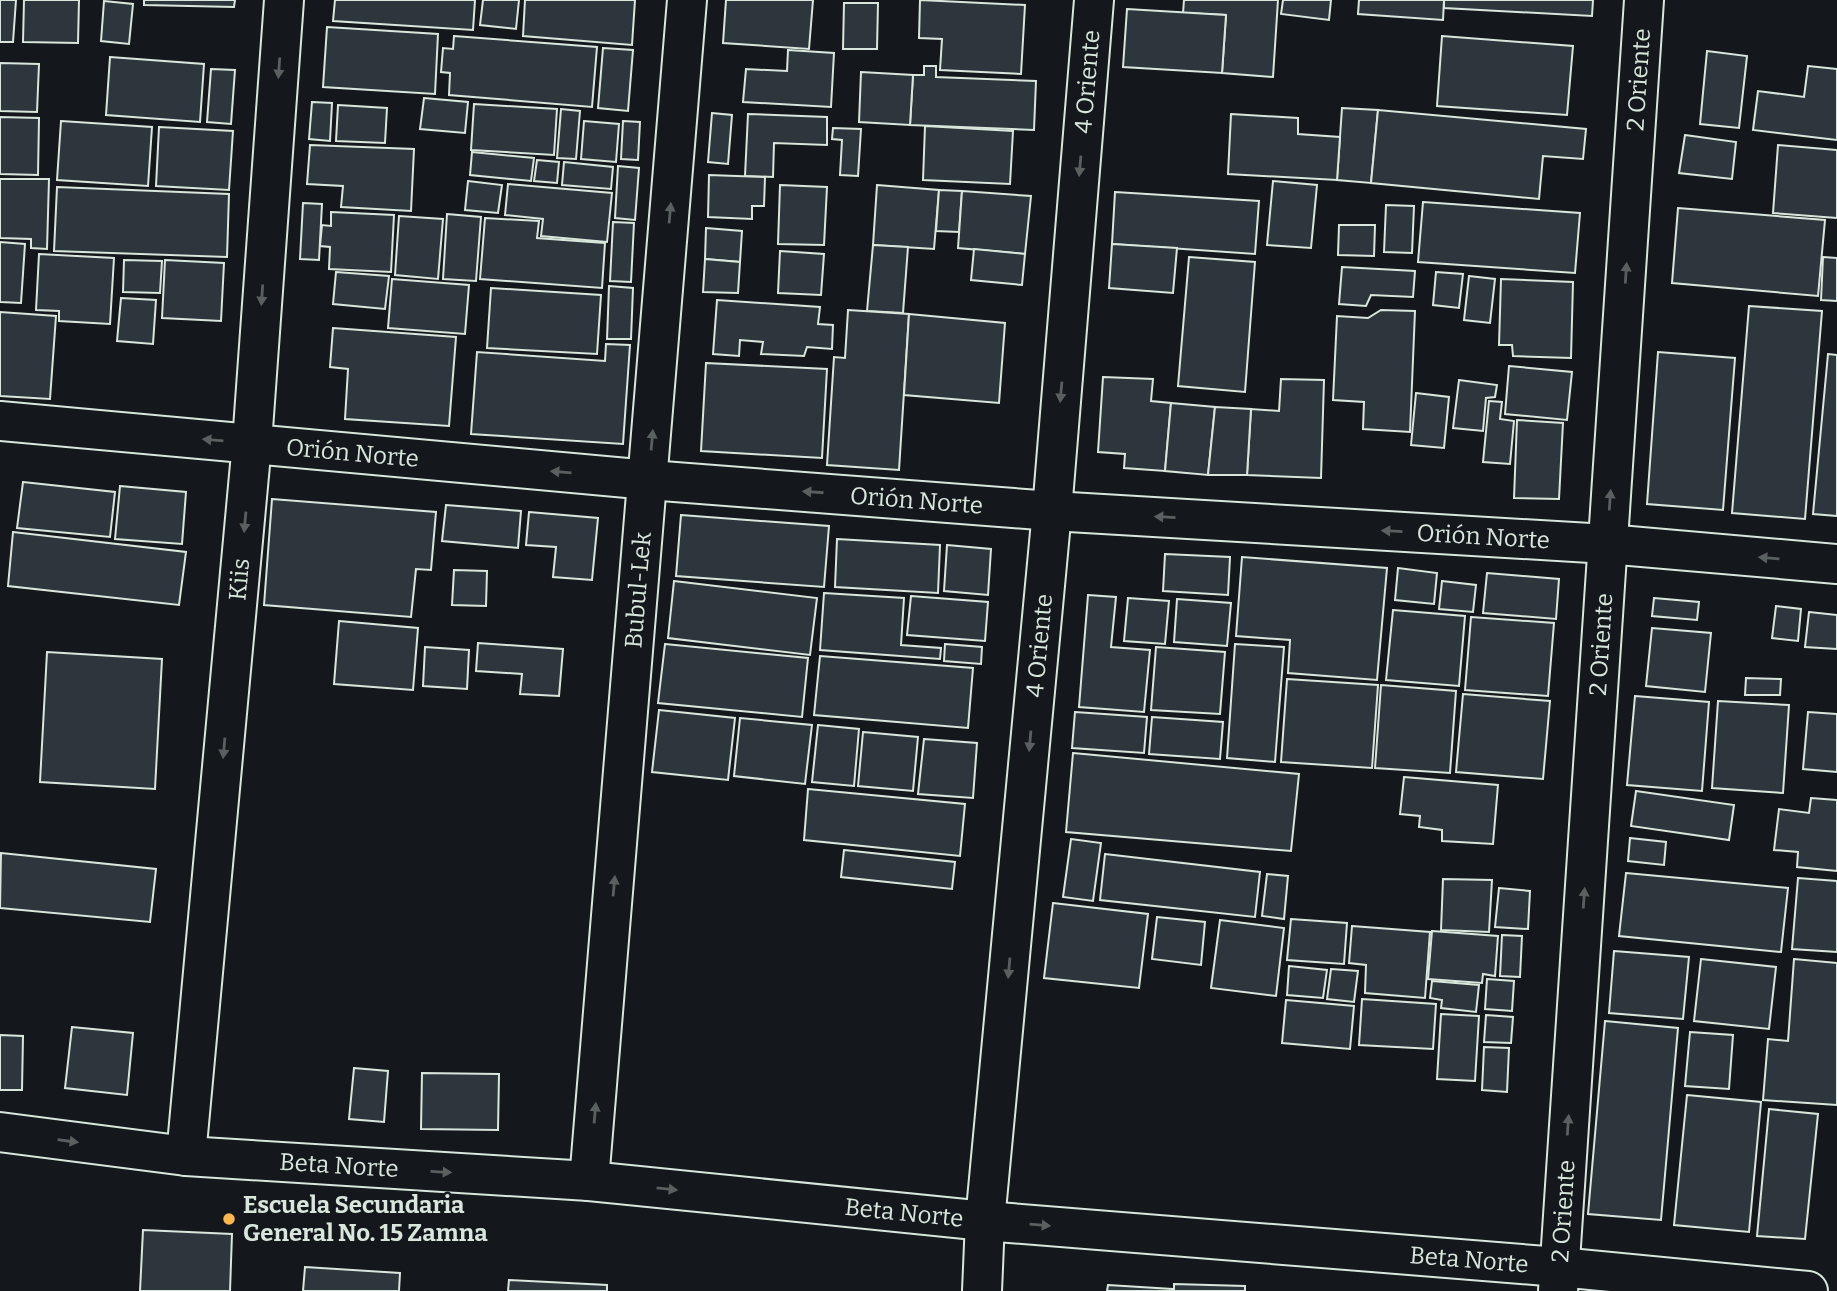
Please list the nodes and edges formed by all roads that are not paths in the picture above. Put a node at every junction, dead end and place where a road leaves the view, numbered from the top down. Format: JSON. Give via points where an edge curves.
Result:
{"nodes":[{"id":1,"x":284,"y":0,"type":"edge"},
{"id":2,"x":687,"y":0,"type":"edge"},
{"id":3,"x":1094,"y":0,"type":"edge"},
{"id":4,"x":1644,"y":0,"type":"edge"},
{"id":5,"x":0,"y":421,"type":"edge"},
{"id":6,"x":252,"y":443,"type":"junction"},
{"id":7,"x":649,"y":480,"type":"junction"},
{"id":8,"x":1052,"y":511,"type":"junction"},
{"id":9,"x":1607,"y":544,"type":"junction"},
{"id":10,"x":1837,"y":565,"type":"edge"},
{"id":11,"x":0,"y":1132,"type":"edge"},
{"id":12,"x":186,"y":1156,"type":"junction"},
{"id":13,"x":589,"y":1181,"type":"junction"},
{"id":14,"x":985,"y":1221,"type":"junction"},
{"id":15,"x":1558,"y":1279,"type":"edge"},
{"id":16,"x":982,"y":1291,"type":"edge"},
{"id":17,"x":1808,"y":1291,"type":"edge"}],
"edges":[{"from":1,"to":6,"type":"street","name":"Kiis","one_way":true},
{"from":7,"to":2,"type":"street","name":"Bubul-Lek","one_way":true},
{"from":3,"to":8,"type":"street","name":"4 Oriente","one_way":true},
{"from":9,"to":4,"type":"street","name":"2 Oriente","one_way":true},
{"from":6,"to":5,"type":"street","name":"Orión Norte","one_way":true},
{"from":7,"to":6,"type":"street","name":"Orión Norte","one_way":true},
{"from":6,"to":12,"type":"street","name":"Kiis","one_way":true},
{"from":8,"to":7,"type":"street","name":"Orión Norte","one_way":true},
{"from":13,"to":7,"type":"street","name":"Bubul-Lek","one_way":true},
{"from":9,"to":8,"type":"street","name":"Orión Norte","one_way":true},
{"from":8,"to":14,"type":"street","name":"4 Oriente","one_way":true},
{"from":10,"to":9,"type":"street","name":"Orión Norte","one_way":true},
{"from":15,"to":9,"type":"street","name":"2 Oriente","one_way":true},
{"from":11,"to":12,"type":"street","name":"Beta Norte","one_way":true},
{"from":12,"to":13,"type":"street","name":"Beta Norte","one_way":true},
{"from":13,"to":14,"type":"street","name":"Beta Norte","one_way":true},
{"from":14,"to":15,"type":"street","name":"Beta Norte","one_way":true},
{"from":14,"to":16,"type":"street","name":"4 Oriente"},
{"from":15,"to":17,"type":"street","name":"Beta Norte"}]}
